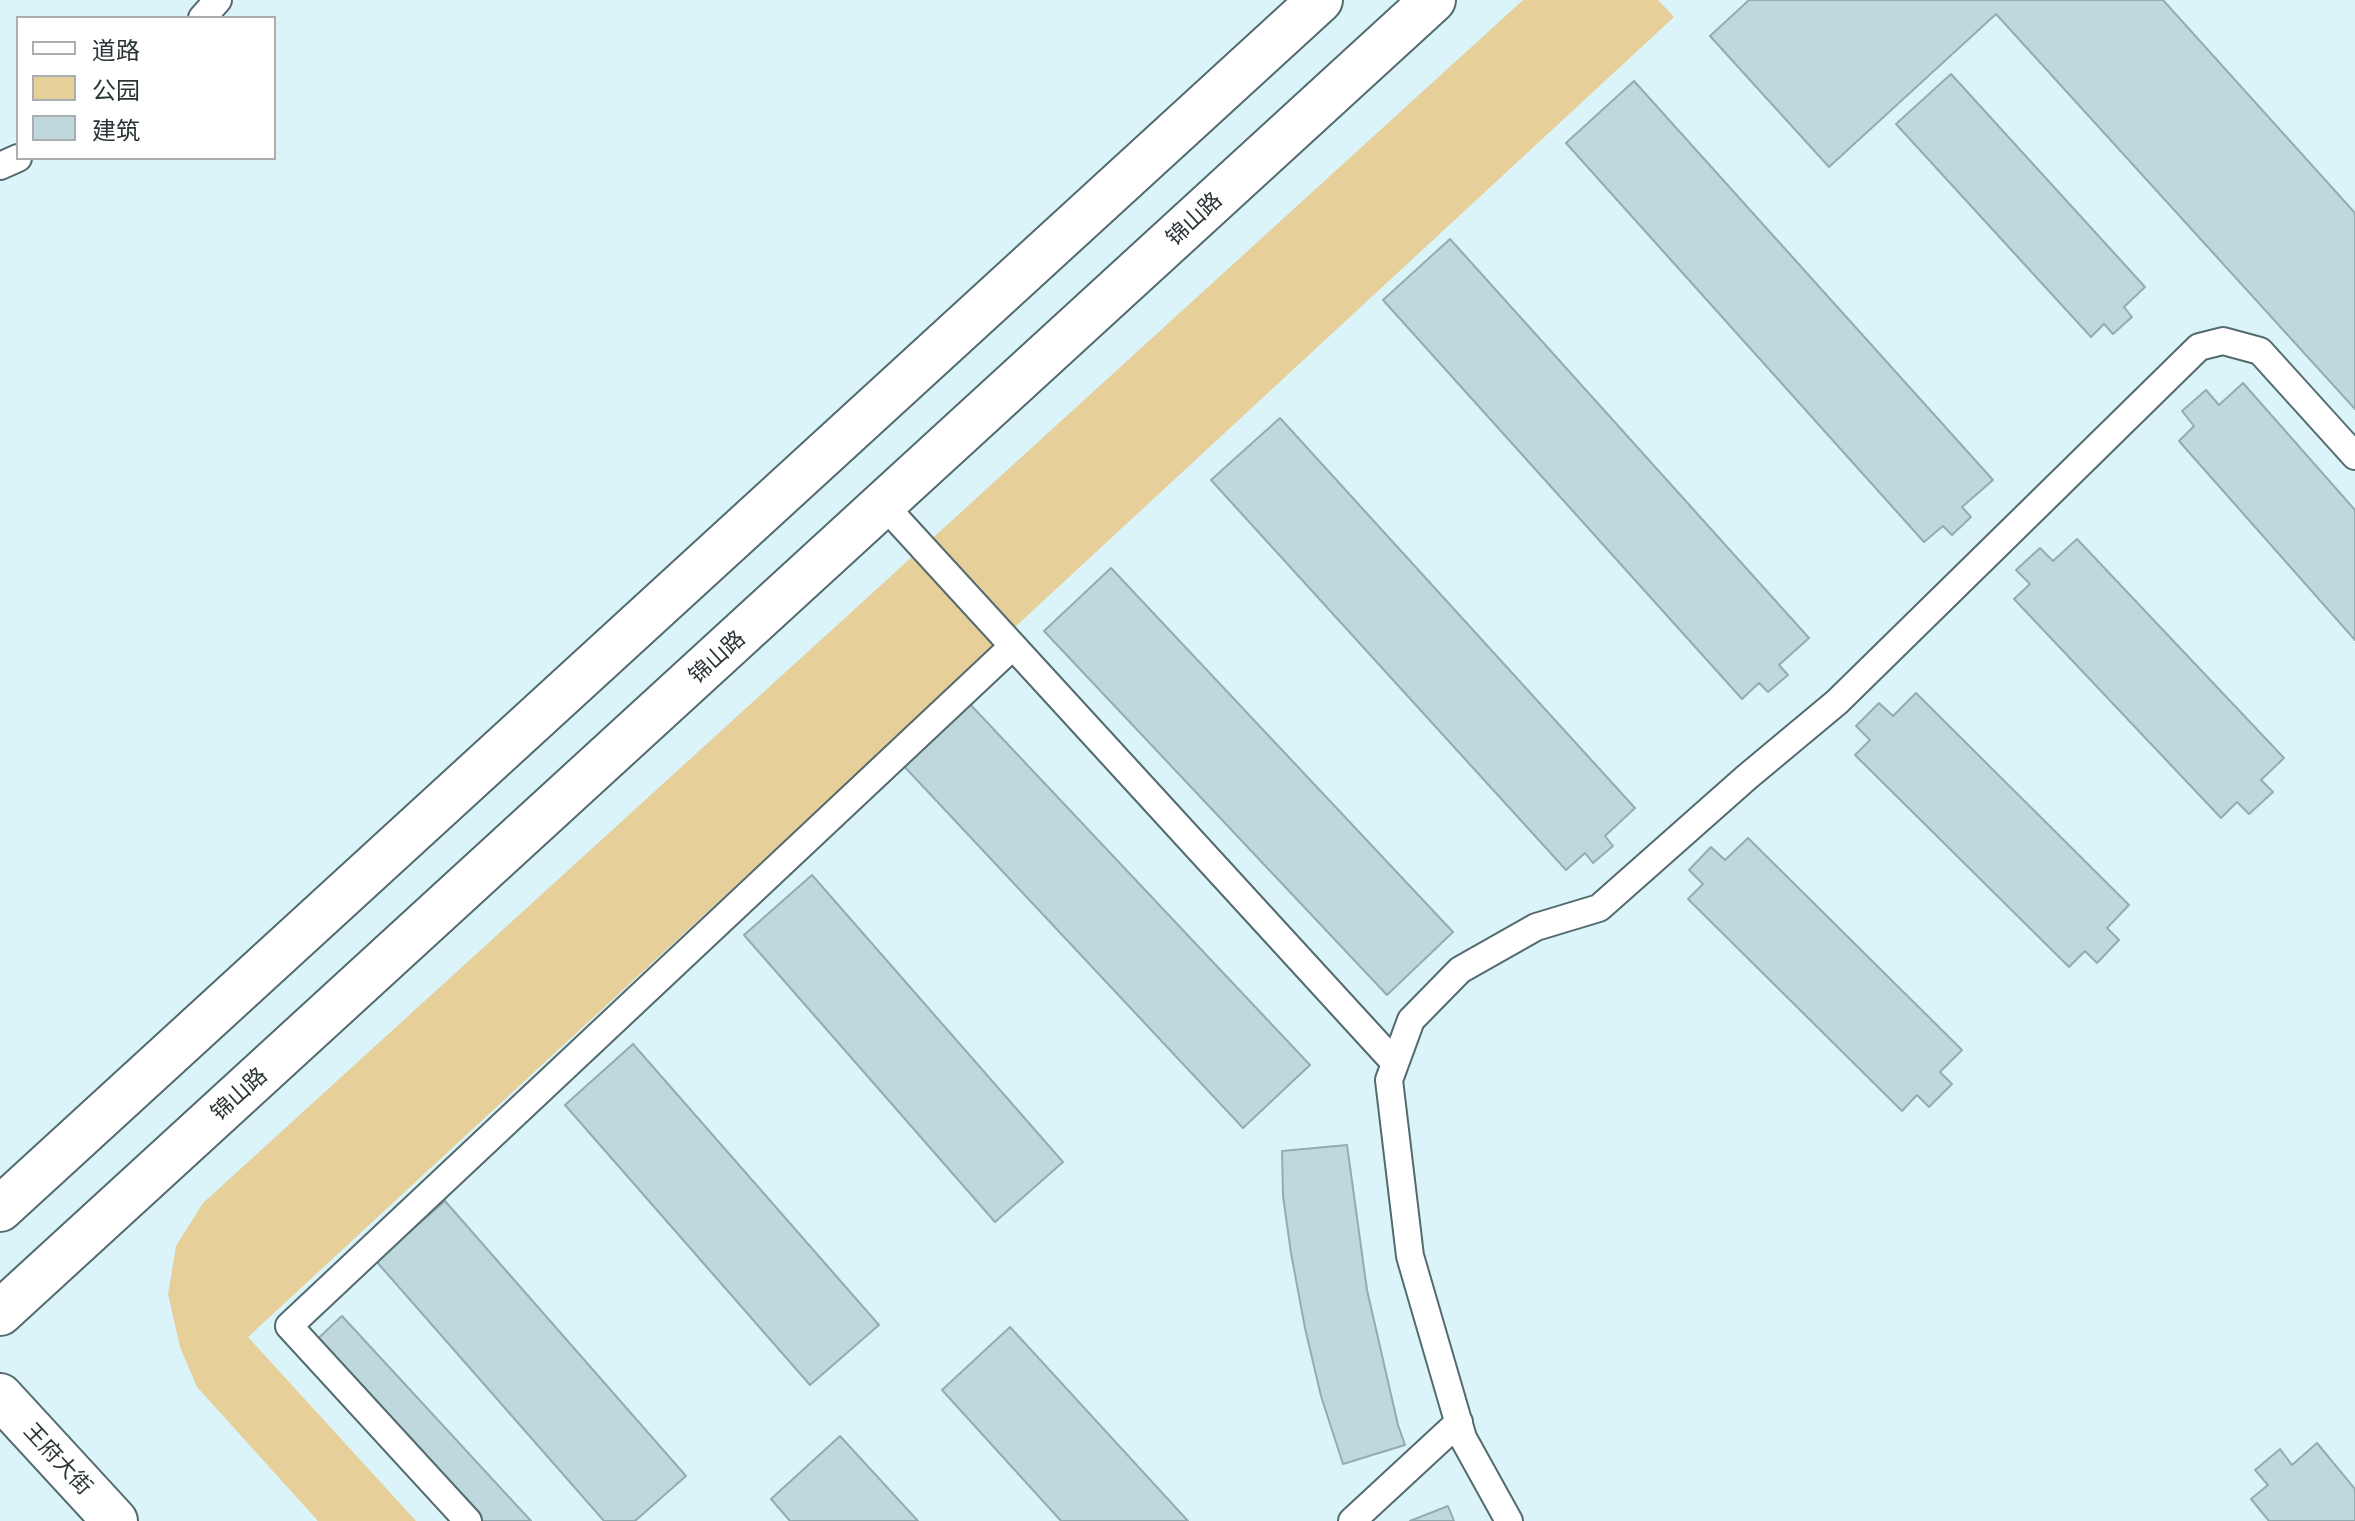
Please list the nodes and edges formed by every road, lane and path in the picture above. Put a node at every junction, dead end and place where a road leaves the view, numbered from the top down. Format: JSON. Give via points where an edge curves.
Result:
{"nodes":[{"id":1,"x":218,"y":0,"type":"edge"},
{"id":2,"x":1433,"y":0,"type":"edge"},
{"id":3,"x":1306,"y":4,"type":"edge"},
{"id":4,"x":204,"y":16,"type":"edge"},
{"id":5,"x":2355,"y":456,"type":"edge"},
{"id":6,"x":883,"y":504,"type":"junction"},
{"id":7,"x":1013,"y":646,"type":"junction"},
{"id":8,"x":1395,"y":1063,"type":"junction"},
{"id":9,"x":0,"y":1209,"type":"edge"},
{"id":10,"x":0,"y":1313,"type":"edge"},
{"id":11,"x":0,"y":1396,"type":"edge"},
{"id":12,"x":1459,"y":1422,"type":"junction"},
{"id":13,"x":115,"y":1521,"type":"edge"},
{"id":14,"x":468,"y":1521,"type":"edge"},
{"id":15,"x":1352,"y":1521,"type":"edge"},
{"id":16,"x":1509,"y":1521,"type":"edge"}],
"edges":[{"from":1,"to":4,"type":"lane"},
{"from":2,"to":6,"type":"street","name":"锦山路"},
{"from":3,"to":9,"type":"street"},
{"from":5,"to":8,"type":"lane","via":[[2260,351],[2223,341],[2199,347],[1837,702],[1599,908],[1536,927],[1460,970],[1411,1020]]},
{"from":6,"to":7,"type":"lane"},
{"from":6,"to":10,"type":"street","name":"锦山路"},
{"from":7,"to":8,"type":"lane"},
{"from":7,"to":14,"type":"lane","via":[[289,1326]]},
{"from":8,"to":12,"type":"lane","via":[[1389,1080],[1410,1256]]},
{"from":11,"to":13,"type":"street","name":"王府大街"},
{"from":12,"to":15,"type":"lane"},
{"from":12,"to":16,"type":"lane"}]}
